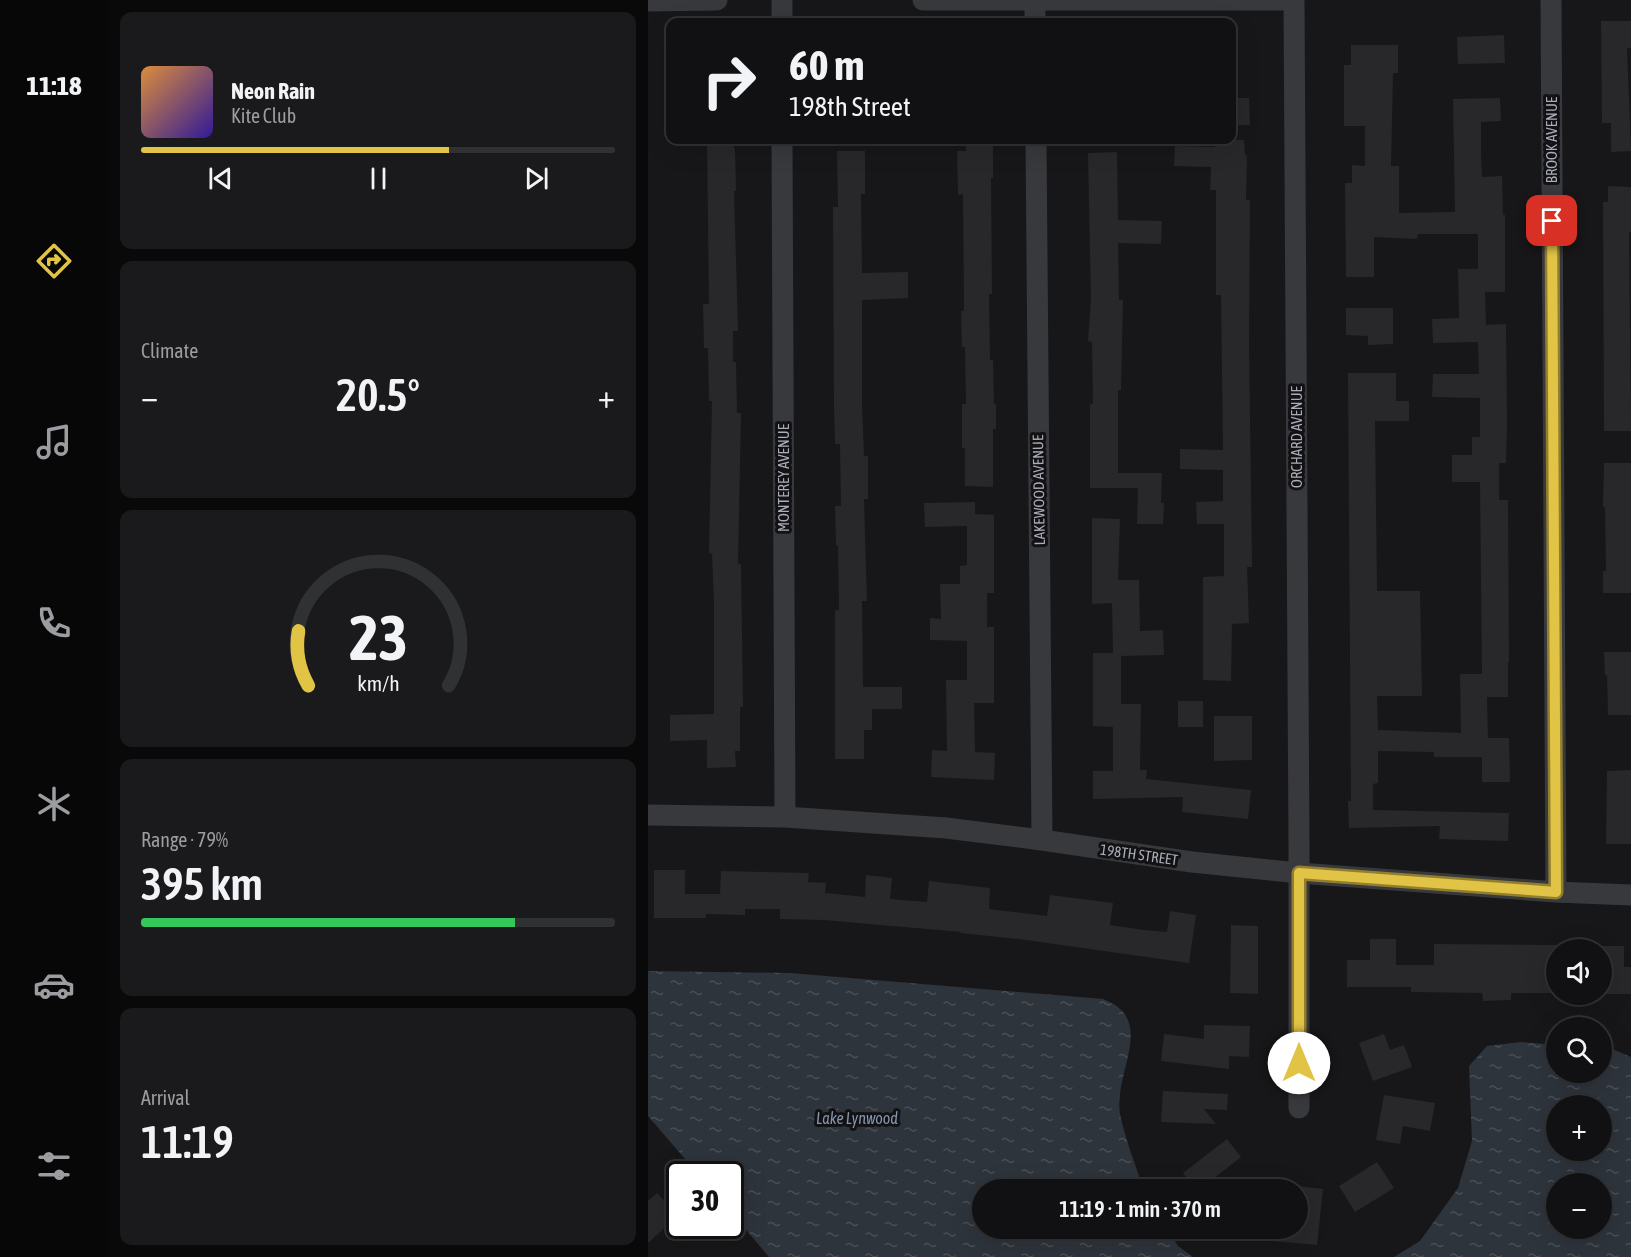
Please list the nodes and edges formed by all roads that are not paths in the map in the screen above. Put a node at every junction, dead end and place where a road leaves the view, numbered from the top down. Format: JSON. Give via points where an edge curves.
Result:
{"nodes":[{"id":1,"x":717,"y":0,"type":"edge"},
{"id":2,"x":782,"y":0,"type":"edge"},
{"id":3,"x":923,"y":0,"type":"edge"},
{"id":4,"x":1284,"y":0,"type":"edge"},
{"id":5,"x":1294,"y":0,"type":"edge"},
{"id":6,"x":1551,"y":0,"type":"edge"},
{"id":7,"x":1035,"y":1,"type":"edge"},
{"id":8,"x":648,"y":2,"type":"edge"},
{"id":9,"x":782,"y":18,"type":"edge"},
{"id":10,"x":1035,"y":18,"type":"edge"},
{"id":11,"x":783,"y":144,"type":"edge"},
{"id":12,"x":1036,"y":144,"type":"edge"},
{"id":13,"x":648,"y":815,"type":"edge"},
{"id":14,"x":785,"y":817,"type":"junction"},
{"id":15,"x":1042,"y":840,"type":"junction"},
{"id":16,"x":1299,"y":873,"type":"junction"},
{"id":17,"x":1556,"y":892,"type":"junction"},
{"id":18,"x":1631,"y":895,"type":"edge"},
{"id":19,"x":1299,"y":1108,"type":"dead end"}],
"edges":[{"from":1,"to":8,"type":"street"},
{"from":2,"to":9,"type":"street"},
{"from":3,"to":7,"type":"street"},
{"from":4,"to":7,"type":"street"},
{"from":5,"to":16,"type":"street","name":"ORCHARD AVENUE"},
{"from":6,"to":17,"type":"street","name":"BROOK AVENUE"},
{"from":7,"to":10,"type":"street"},
{"from":11,"to":14,"type":"street","name":"MONTEREY AVENUE"},
{"from":12,"to":15,"type":"street","name":"LAKEWOOD AVENUE"},
{"from":13,"to":14,"type":"street","name":"198TH STREET"},
{"from":14,"to":15,"type":"street","name":"198TH STREET","via":[[946,828]]},
{"from":15,"to":16,"type":"street","name":"198TH STREET"},
{"from":16,"to":17,"type":"street","name":"198TH STREET"},
{"from":16,"to":19,"type":"street","name":"ORCHARD AVENUE"},
{"from":17,"to":18,"type":"street","name":"198TH STREET"}]}
